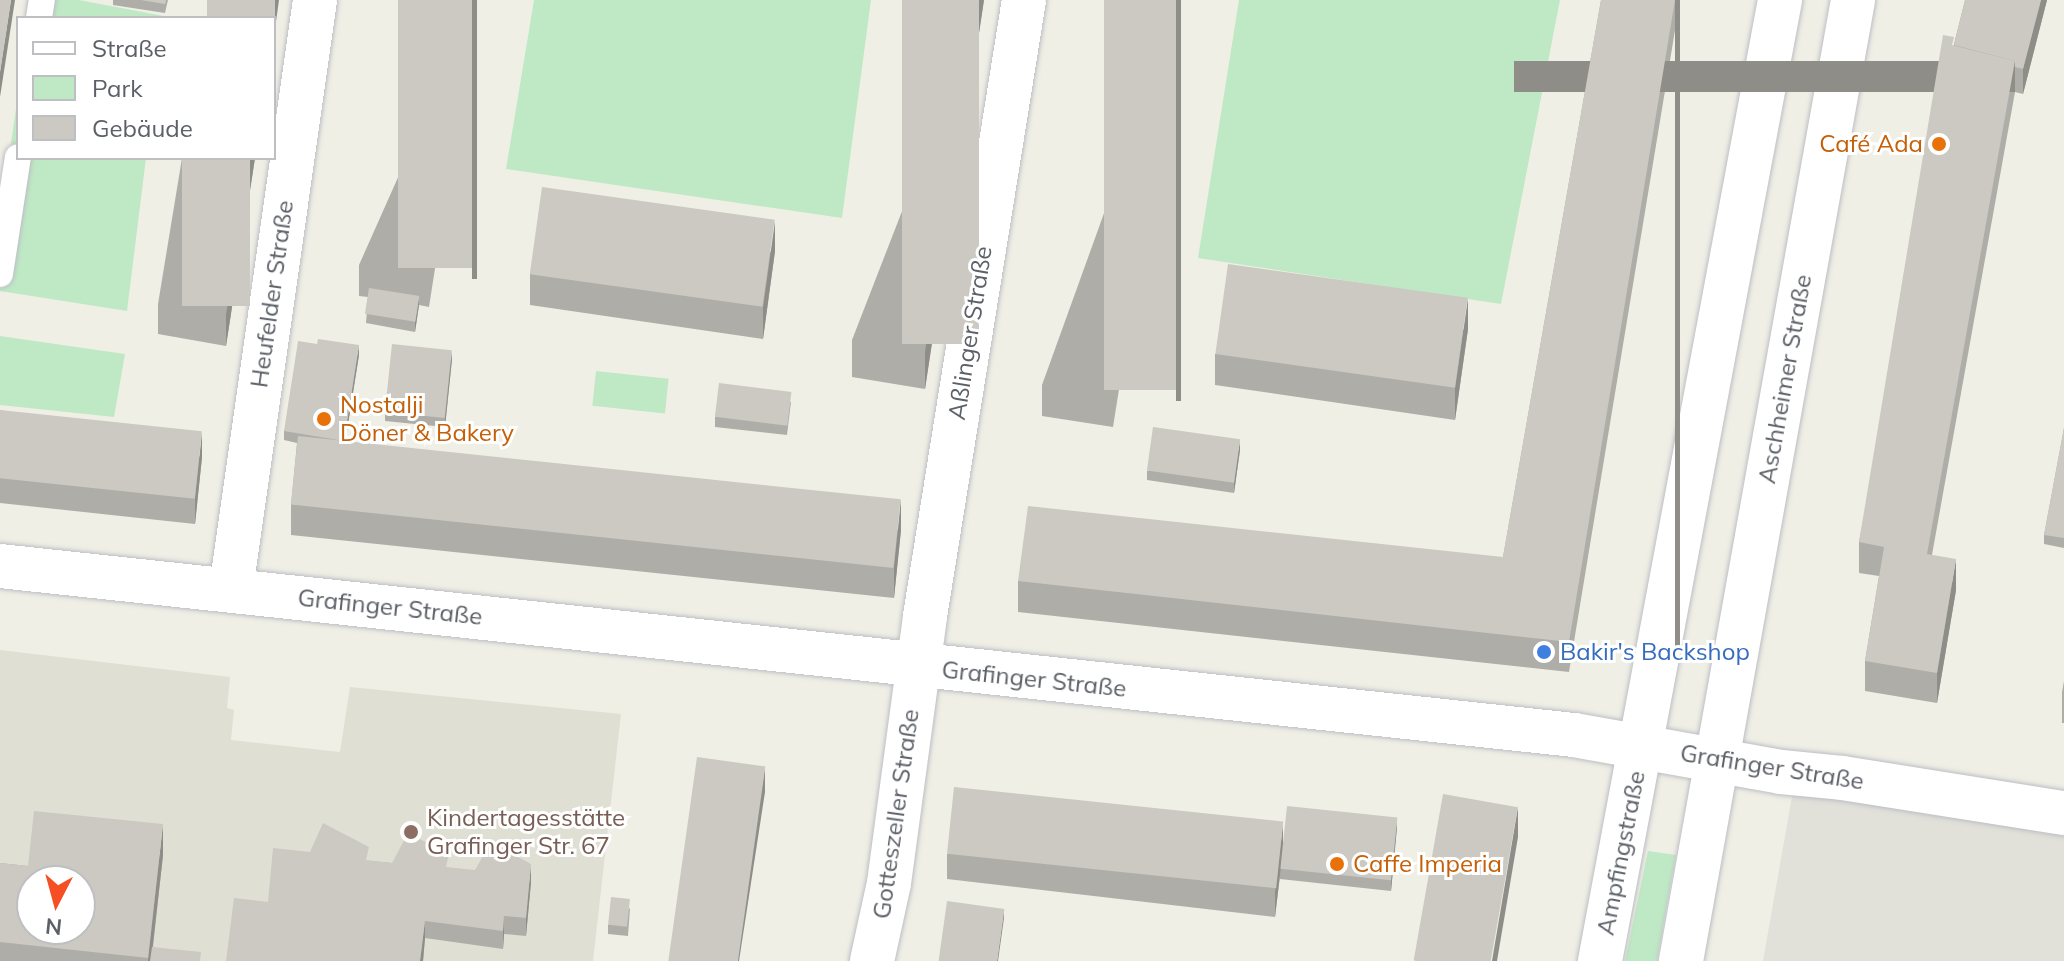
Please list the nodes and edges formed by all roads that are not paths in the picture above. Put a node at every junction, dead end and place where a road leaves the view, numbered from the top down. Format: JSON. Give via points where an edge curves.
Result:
{"nodes":[{"id":1,"x":315,"y":0,"type":"edge"},
{"id":2,"x":1024,"y":0,"type":"edge"},
{"id":3,"x":1780,"y":0,"type":"edge"},
{"id":4,"x":1853,"y":0,"type":"edge"},
{"id":5,"x":18,"y":160,"type":"edge"},
{"id":6,"x":0,"y":274,"type":"edge"},
{"id":7,"x":0,"y":566,"type":"edge"},
{"id":8,"x":231,"y":589,"type":"junction"},
{"id":9,"x":918,"y":667,"type":"junction"},
{"id":10,"x":1643,"y":745,"type":"junction"},
{"id":11,"x":1718,"y":758,"type":"junction"},
{"id":12,"x":2064,"y":813,"type":"edge"},
{"id":13,"x":872,"y":961,"type":"edge"},
{"id":14,"x":1600,"y":961,"type":"edge"},
{"id":15,"x":1681,"y":961,"type":"edge"}],
"edges":[{"from":1,"to":8,"type":"street","name":"Heufelder Straße"},
{"from":2,"to":9,"type":"street","name":"Aßlinger Straße"},
{"from":3,"to":10,"type":"street"},
{"from":4,"to":11,"type":"street","name":"Aschheimer Straße"},
{"from":5,"to":6,"type":"lane"},
{"from":7,"to":8,"type":"street","name":"Grafinger Straße"},
{"from":8,"to":9,"type":"street","name":"Grafinger Straße"},
{"from":9,"to":10,"type":"street","name":"Grafinger Straße"},
{"from":9,"to":13,"type":"street","name":"Gotteszeller Straße","via":[[889,883]]},
{"from":10,"to":11,"type":"street","name":"Grafinger Straße"},
{"from":10,"to":14,"type":"street","name":"Ampfingstraße"},
{"from":11,"to":12,"type":"street","name":"Grafinger Straße"},
{"from":11,"to":15,"type":"street"}]}
